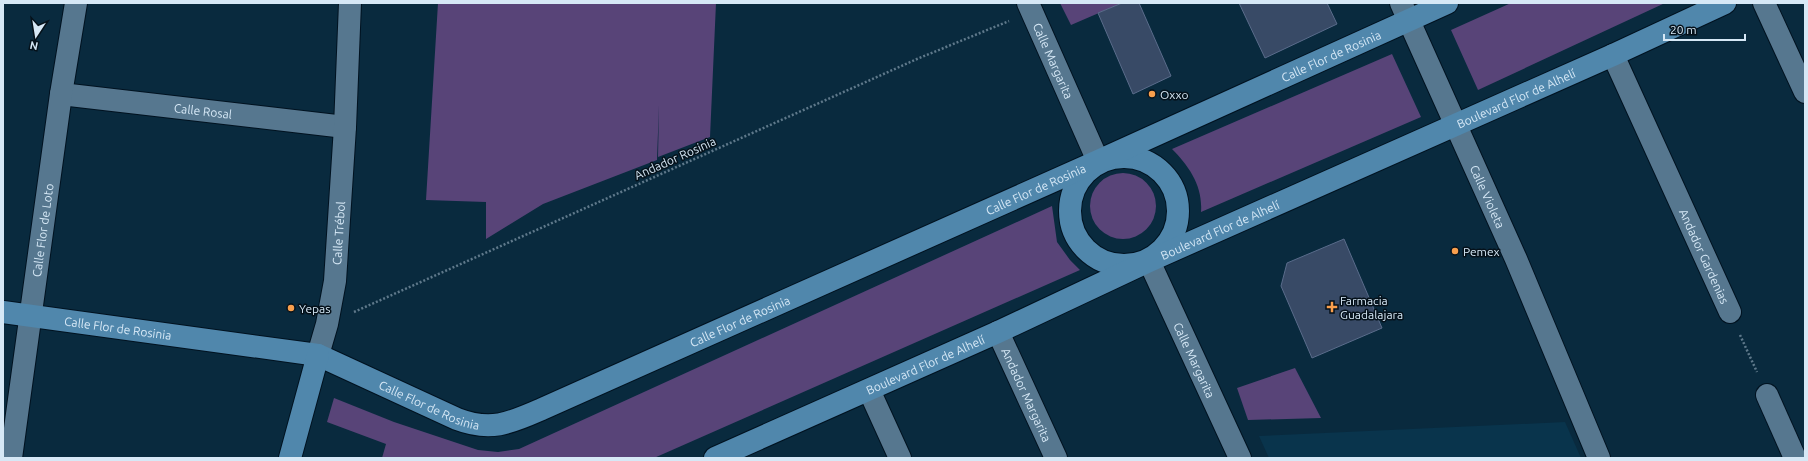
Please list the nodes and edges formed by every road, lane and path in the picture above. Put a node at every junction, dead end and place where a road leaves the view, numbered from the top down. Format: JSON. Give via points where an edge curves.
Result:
{"nodes":[{"id":1,"x":76,"y":3,"type":"edge"},
{"id":2,"x":350,"y":3,"type":"edge"},
{"id":3,"x":1448,"y":3,"type":"edge"},
{"id":4,"x":1725,"y":3,"type":"edge"},
{"id":5,"x":1764,"y":3,"type":"edge"},
{"id":6,"x":1030,"y":7,"type":"edge"},
{"id":7,"x":1405,"y":12,"type":"edge"},
{"id":8,"x":1613,"y":55,"type":"junction"},
{"id":9,"x":1805,"y":92,"type":"edge"},
{"id":10,"x":61,"y":94,"type":"junction"},
{"id":11,"x":1456,"y":125,"type":"junction"},
{"id":12,"x":344,"y":126,"type":"junction"},
{"id":13,"x":1098,"y":161,"type":"junction"},
{"id":14,"x":1149,"y":261,"type":"junction"},
{"id":15,"x":3,"y":312,"type":"edge"},
{"id":16,"x":1730,"y":312,"type":"joint"},
{"id":17,"x":30,"y":316,"type":"junction"},
{"id":18,"x":327,"y":324,"type":"junction"},
{"id":19,"x":998,"y":332,"type":"junction"},
{"id":20,"x":318,"y":355,"type":"junction"},
{"id":21,"x":869,"y":390,"type":"junction"},
{"id":22,"x":1767,"y":395,"type":"joint"},
{"id":23,"x":737,"y":454,"type":"edge"},
{"id":24,"x":11,"y":458,"type":"edge"},
{"id":25,"x":290,"y":458,"type":"edge"},
{"id":26,"x":716,"y":458,"type":"edge"},
{"id":27,"x":900,"y":458,"type":"edge"},
{"id":28,"x":1056,"y":458,"type":"edge"},
{"id":29,"x":1240,"y":458,"type":"edge"},
{"id":30,"x":1599,"y":458,"type":"edge"},
{"id":31,"x":1795,"y":458,"type":"edge"}],
"edges":[{"from":1,"to":10,"type":"street","name":"Calle Flor de Loto"},
{"from":2,"to":12,"type":"street","name":"Calle Trébol"},
{"from":3,"to":7,"type":"main road","name":"Calle Flor de Rosinia"},
{"from":4,"to":8,"type":"main road","name":"Boulevard Flor de Alhelí"},
{"from":5,"to":9,"type":"street"},
{"from":6,"to":13,"type":"street","name":"Calle Margarita"},
{"from":6,"to":18,"type":"path","name":"Andador Rosinia"},
{"from":7,"to":11,"type":"street","name":"Calle Violeta"},
{"from":7,"to":13,"type":"main road","name":"Calle Flor de Rosinia"},
{"from":8,"to":11,"type":"main road","name":"Boulevard Flor de Alhelí"},
{"from":8,"to":16,"type":"street","name":"Andador Gardenias"},
{"from":10,"to":12,"type":"street","name":"Calle Rosal"},
{"from":10,"to":17,"type":"street","name":"Calle Flor de Loto"},
{"from":11,"to":14,"type":"main road","name":"Boulevard Flor de Alhelí"},
{"from":11,"to":30,"type":"street","name":"Calle Violeta","via":[[1516,259]]},
{"from":12,"to":18,"type":"street","name":"Calle Trébol","via":[[335,281]]},
{"from":13,"to":14,"type":"main road","via":[[1076,184],[1070,199],[1074,231],[1083,246],[1097,258],[1114,264],[1132,265]]},
{"from":13,"to":14,"type":"main road","via":[[1115,157],[1138,158],[1163,172],[1173,186],[1178,202],[1177,224],[1173,236]]},
{"from":13,"to":20,"type":"main road","name":"Calle Flor de Rosinia","via":[[514,421],[492,426],[472,425]]},
{"from":14,"to":19,"type":"main road","name":"Boulevard Flor de Alhelí"},
{"from":14,"to":29,"type":"street","name":"Calle Margarita"},
{"from":15,"to":17,"type":"main road","name":"Calle Flor de Rosinia"},
{"from":16,"to":22,"type":"path","name":"Andador Gardenias"},
{"from":17,"to":20,"type":"main road","name":"Calle Flor de Rosinia"},
{"from":17,"to":24,"type":"street","name":"Calle Flor de Loto"},
{"from":18,"to":20,"type":"street","name":"Calle Trébol"},
{"from":19,"to":21,"type":"main road","name":"Boulevard Flor de Alhelí"},
{"from":19,"to":28,"type":"street","name":"Andador Margarita"},
{"from":20,"to":25,"type":"main road","name":"Calle Trébol"},
{"from":21,"to":23,"type":"main road","name":"Boulevard Flor de Alhelí"},
{"from":21,"to":27,"type":"street"},
{"from":22,"to":31,"type":"street"},
{"from":23,"to":26,"type":"main road","name":"Boulevard Flor de Alhelí"}]}
